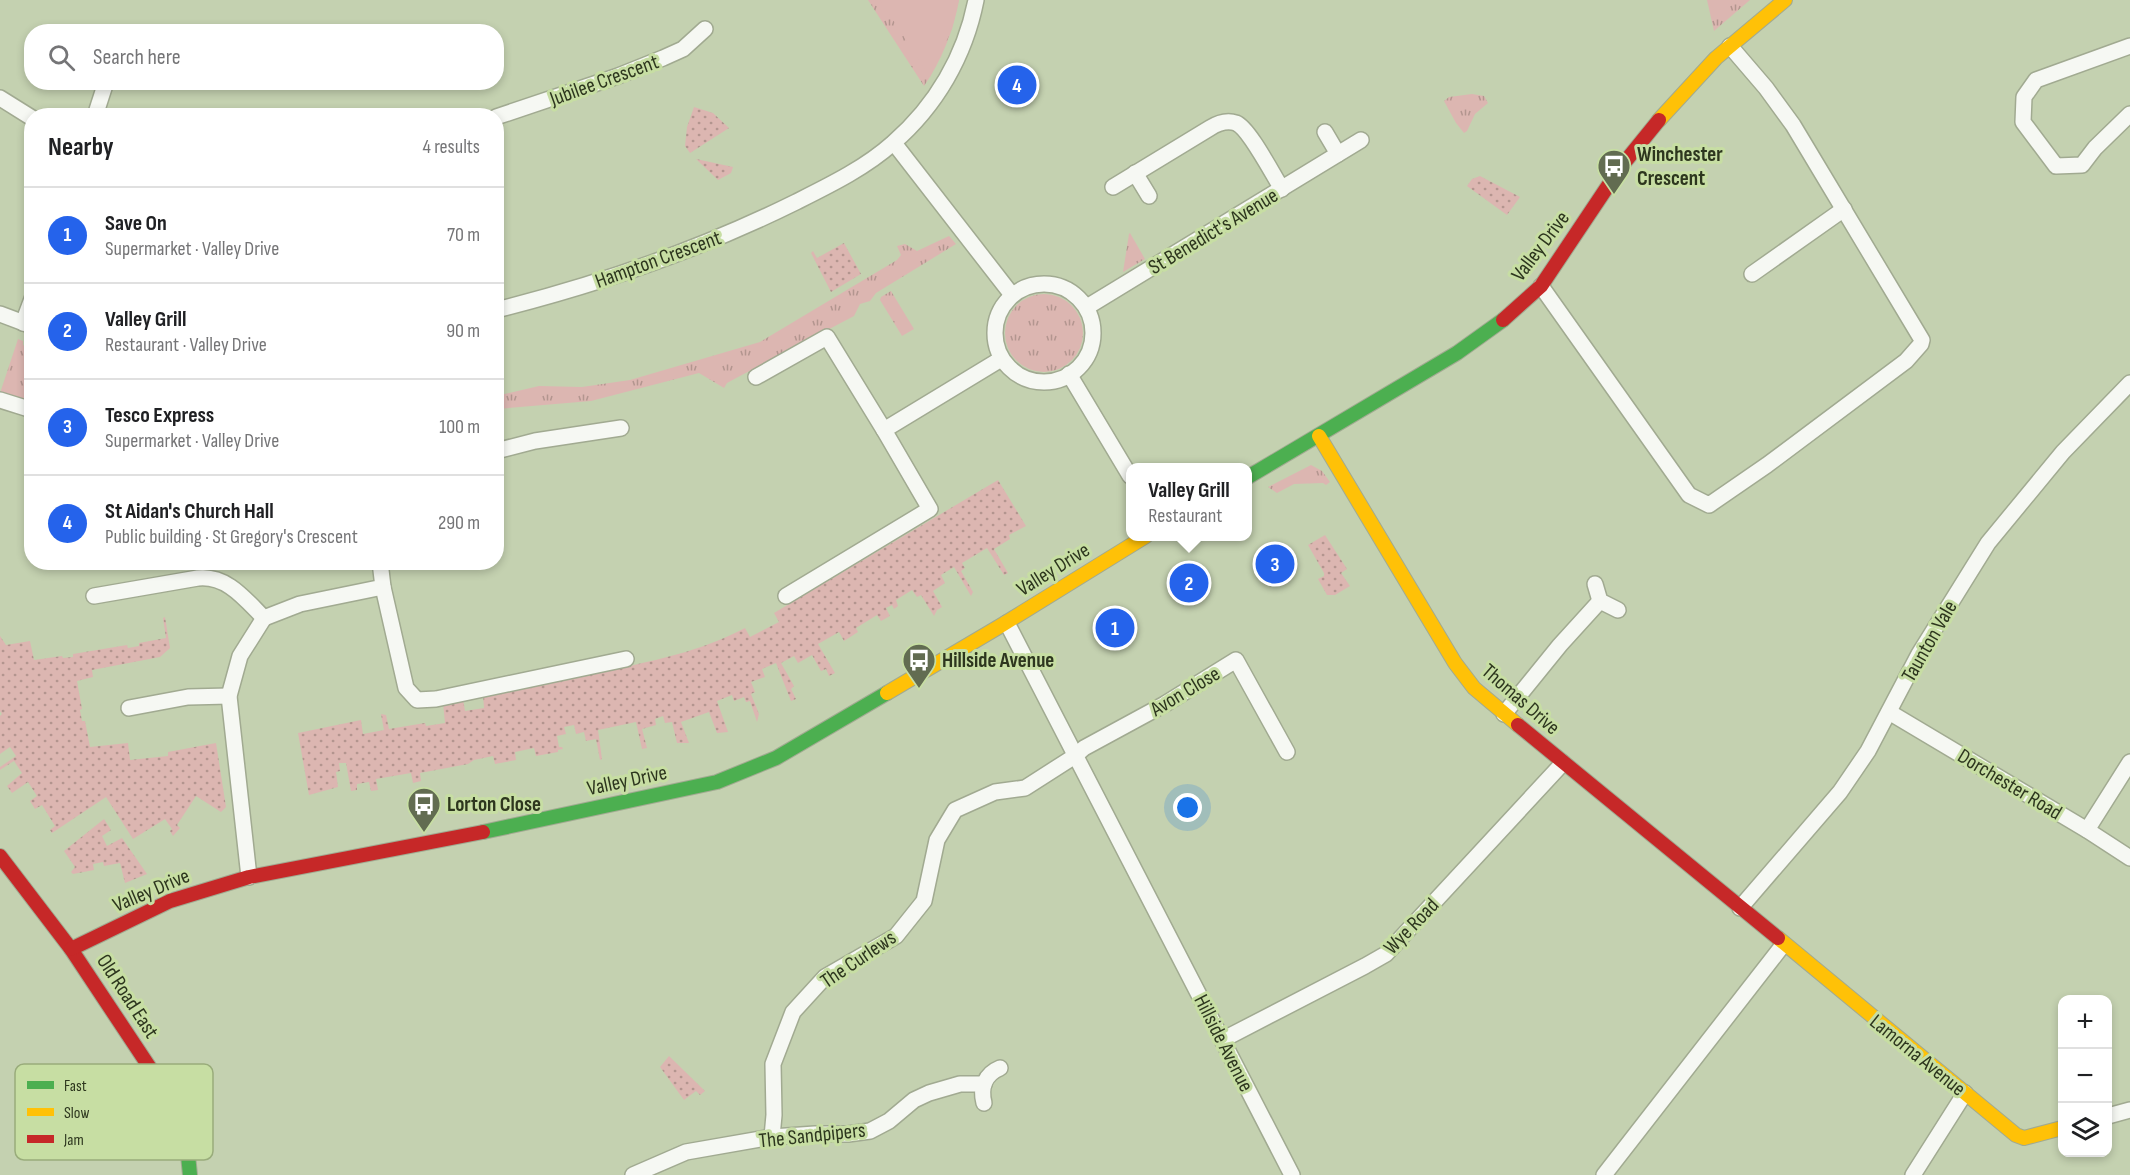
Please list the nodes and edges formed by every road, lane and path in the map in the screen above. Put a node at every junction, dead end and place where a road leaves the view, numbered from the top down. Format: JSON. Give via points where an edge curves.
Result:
{"nodes":[{"id":1,"x":976,"y":0,"type":"edge"},
{"id":2,"x":1785,"y":0,"type":"edge"},
{"id":3,"x":705,"y":29,"type":"dead end"},
{"id":4,"x":1730,"y":46,"type":"junction"},
{"id":5,"x":2130,"y":46,"type":"edge"},
{"id":6,"x":103,"y":90,"type":"edge"},
{"id":7,"x":0,"y":98,"type":"edge"},
{"id":8,"x":97,"y":108,"type":"edge"},
{"id":9,"x":24,"y":113,"type":"edge"},
{"id":10,"x":504,"y":114,"type":"edge"},
{"id":11,"x":2130,"y":114,"type":"edge"},
{"id":12,"x":1324,"y":132,"type":"dead end"},
{"id":13,"x":1361,"y":140,"type":"dead end"},
{"id":14,"x":894,"y":143,"type":"junction"},
{"id":15,"x":1338,"y":154,"type":"junction"},
{"id":16,"x":1135,"y":173,"type":"junction"},
{"id":17,"x":1113,"y":187,"type":"dead end"},
{"id":18,"x":1282,"y":189,"type":"junction"},
{"id":19,"x":1149,"y":196,"type":"dead end"},
{"id":20,"x":1844,"y":209,"type":"junction"},
{"id":21,"x":1752,"y":274,"type":"dead end"},
{"id":22,"x":1541,"y":286,"type":"junction"},
{"id":23,"x":1012,"y":295,"type":"junction"},
{"id":24,"x":1087,"y":307,"type":"junction"},
{"id":25,"x":504,"y":308,"type":"edge"},
{"id":26,"x":0,"y":314,"type":"edge"},
{"id":27,"x":24,"y":324,"type":"edge"},
{"id":28,"x":1001,"y":359,"type":"junction"},
{"id":29,"x":1069,"y":375,"type":"junction"},
{"id":30,"x":756,"y":377,"type":"dead end"},
{"id":31,"x":2130,"y":383,"type":"edge"},
{"id":32,"x":0,"y":400,"type":"edge"},
{"id":33,"x":24,"y":408,"type":"edge"},
{"id":34,"x":621,"y":428,"type":"dead end"},
{"id":35,"x":884,"y":430,"type":"junction"},
{"id":36,"x":1319,"y":436,"type":"junction"},
{"id":37,"x":504,"y":449,"type":"edge"},
{"id":38,"x":1126,"y":468,"type":"edge"},
{"id":39,"x":1252,"y":475,"type":"edge"},
{"id":40,"x":1139,"y":541,"type":"edge"},
{"id":41,"x":381,"y":570,"type":"edge"},
{"id":42,"x":1595,"y":584,"type":"dead end"},
{"id":43,"x":383,"y":587,"type":"junction"},
{"id":44,"x":94,"y":596,"type":"dead end"},
{"id":45,"x":786,"y":596,"type":"dead end"},
{"id":46,"x":1600,"y":601,"type":"junction"},
{"id":47,"x":1618,"y":610,"type":"dead end"},
{"id":48,"x":264,"y":618,"type":"junction"},
{"id":49,"x":1007,"y":622,"type":"junction"},
{"id":50,"x":626,"y":659,"type":"dead end"},
{"id":51,"x":229,"y":696,"type":"junction"},
{"id":52,"x":129,"y":708,"type":"dead end"},
{"id":53,"x":1889,"y":712,"type":"junction"},
{"id":54,"x":1504,"y":714,"type":"junction"},
{"id":55,"x":1287,"y":752,"type":"dead end"},
{"id":56,"x":1076,"y":756,"type":"junction"},
{"id":57,"x":2130,"y":762,"type":"edge"},
{"id":58,"x":1563,"y":763,"type":"junction"},
{"id":59,"x":2087,"y":830,"type":"junction"},
{"id":60,"x":2130,"y":858,"type":"edge"},
{"id":61,"x":1,"y":859,"type":"edge"},
{"id":62,"x":249,"y":877,"type":"junction"},
{"id":63,"x":1740,"y":908,"type":"junction"},
{"id":64,"x":1783,"y":945,"type":"junction"},
{"id":65,"x":71,"y":949,"type":"junction"},
{"id":66,"x":1222,"y":1040,"type":"junction"},
{"id":67,"x":147,"y":1064,"type":"edge"},
{"id":68,"x":1000,"y":1068,"type":"dead end"},
{"id":69,"x":984,"y":1084,"type":"junction"},
{"id":70,"x":1965,"y":1094,"type":"junction"},
{"id":71,"x":984,"y":1104,"type":"dead end"},
{"id":72,"x":2130,"y":1110,"type":"edge"},
{"id":73,"x":2112,"y":1115,"type":"edge"},
{"id":74,"x":2058,"y":1129,"type":"edge"},
{"id":75,"x":772,"y":1137,"type":"junction"},
{"id":76,"x":188,"y":1160,"type":"edge"},
{"id":77,"x":190,"y":1175,"type":"edge"},
{"id":78,"x":633,"y":1175,"type":"edge"},
{"id":79,"x":1292,"y":1175,"type":"edge"},
{"id":80,"x":1604,"y":1175,"type":"edge"},
{"id":81,"x":1913,"y":1175,"type":"edge"}],
"edges":[{"from":1,"to":14,"type":"street","name":"Hampton Crescent","via":[[965,42],[951,72],[924,112]]},
{"from":2,"to":4,"type":"street","name":"Valley Drive"},
{"from":3,"to":10,"type":"street","name":"Jubilee Crescent","via":[[683,49],[663,58]]},
{"from":4,"to":20,"type":"street","via":[[1788,117]]},
{"from":4,"to":22,"type":"street","name":"Valley Drive","via":[[1651,128]]},
{"from":5,"to":11,"type":"street","via":[[2036,80],[2024,97],[2023,122],[2056,166],[2082,165]]},
{"from":6,"to":8,"type":"street"},
{"from":7,"to":9,"type":"street"},
{"from":12,"to":15,"type":"street"},
{"from":13,"to":15,"type":"street","name":"St Benedict's Avenue"},
{"from":14,"to":23,"type":"street"},
{"from":14,"to":25,"type":"street","name":"Hampton Crescent","via":[[864,165],[744,228],[641,267]]},
{"from":15,"to":18,"type":"street","name":"St Benedict's Avenue"},
{"from":16,"to":17,"type":"street"},
{"from":16,"to":18,"type":"street","via":[[1209,128],[1230,122],[1246,130]]},
{"from":16,"to":19,"type":"street"},
{"from":18,"to":24,"type":"street","name":"St Benedict's Avenue"},
{"from":20,"to":21,"type":"street"},
{"from":20,"to":22,"type":"street","via":[[1921,344],[1902,364],[1709,505],[1689,495]]},
{"from":22,"to":36,"type":"street","name":"Valley Drive","via":[[1457,353]]},
{"from":23,"to":24,"type":"street","via":[[1032,285],[1050,284],[1072,292]]},
{"from":23,"to":28,"type":"street","via":[[994,327]]},
{"from":24,"to":29,"type":"street","via":[[1093,320],[1092,347]]},
{"from":26,"to":27,"type":"street"},
{"from":28,"to":29,"type":"street","via":[[1012,372],[1030,379],[1051,381]]},
{"from":28,"to":35,"type":"street"},
{"from":29,"to":38,"type":"street"},
{"from":30,"to":35,"type":"street","via":[[827,337]]},
{"from":31,"to":53,"type":"street","name":"Taunton Vale","via":[[2062,452],[1988,543],[1919,654]]},
{"from":32,"to":33,"type":"street"},
{"from":34,"to":37,"type":"street"},
{"from":35,"to":45,"type":"street","via":[[930,509]]},
{"from":36,"to":39,"type":"street","name":"Valley Drive"},
{"from":36,"to":54,"type":"street","name":"Thomas Drive","via":[[1462,674]]},
{"from":40,"to":49,"type":"street","name":"Valley Drive"},
{"from":41,"to":43,"type":"street"},
{"from":42,"to":46,"type":"street"},
{"from":43,"to":48,"type":"street","via":[[300,604]]},
{"from":43,"to":50,"type":"street","via":[[406,688],[417,700]]},
{"from":44,"to":48,"type":"street","via":[[213,578],[229,585]]},
{"from":46,"to":47,"type":"street"},
{"from":46,"to":54,"type":"street"},
{"from":48,"to":51,"type":"street","via":[[240,656]]},
{"from":49,"to":56,"type":"street","name":"Hillside Avenue"},
{"from":49,"to":62,"type":"street","name":"Valley Drive","via":[[776,758],[717,783]]},
{"from":51,"to":52,"type":"street","via":[[188,697]]},
{"from":51,"to":62,"type":"street"},
{"from":53,"to":59,"type":"street","name":"Dorchester Road"},
{"from":53,"to":63,"type":"street","name":"Taunton Vale","via":[[1840,792]]},
{"from":54,"to":58,"type":"street","name":"Thomas Drive"},
{"from":55,"to":56,"type":"street","name":"Avon Close","via":[[1243,656]]},
{"from":56,"to":66,"type":"street","name":"Hillside Avenue"},
{"from":56,"to":75,"type":"street","name":"The Curlews","via":[[1025,788],[995,792],[955,810],[937,840],[924,901],[917,910],[896,936],[825,976],[794,1012],[773,1064]]},
{"from":57,"to":59,"type":"street"},
{"from":58,"to":63,"type":"street","name":"Thomas Drive"},
{"from":58,"to":66,"type":"street","name":"Wye Road","via":[[1386,954]]},
{"from":59,"to":60,"type":"street","name":"Dorchester Road"},
{"from":61,"to":65,"type":"street","name":"Old Road East"},
{"from":62,"to":65,"type":"street","name":"Valley Drive","via":[[170,901]]},
{"from":63,"to":64,"type":"street","name":"Lamorna Avenue"},
{"from":64,"to":70,"type":"street","name":"Lamorna Avenue"},
{"from":64,"to":80,"type":"street"},
{"from":65,"to":67,"type":"street","name":"Old Road East"},
{"from":66,"to":79,"type":"street","name":"Hillside Avenue"},
{"from":68,"to":69,"type":"street","via":[[991,1072]]},
{"from":69,"to":71,"type":"street"},
{"from":69,"to":75,"type":"street","name":"The Sandpipers","via":[[960,1084],[929,1093],[868,1131]]},
{"from":70,"to":74,"type":"street","name":"Lamorna Avenue","via":[[2021,1138]]},
{"from":70,"to":81,"type":"street"},
{"from":72,"to":73,"type":"street"},
{"from":75,"to":78,"type":"street","name":"The Sandpipers","via":[[686,1152]]},
{"from":76,"to":77,"type":"street","name":"Old Road East"}]}
